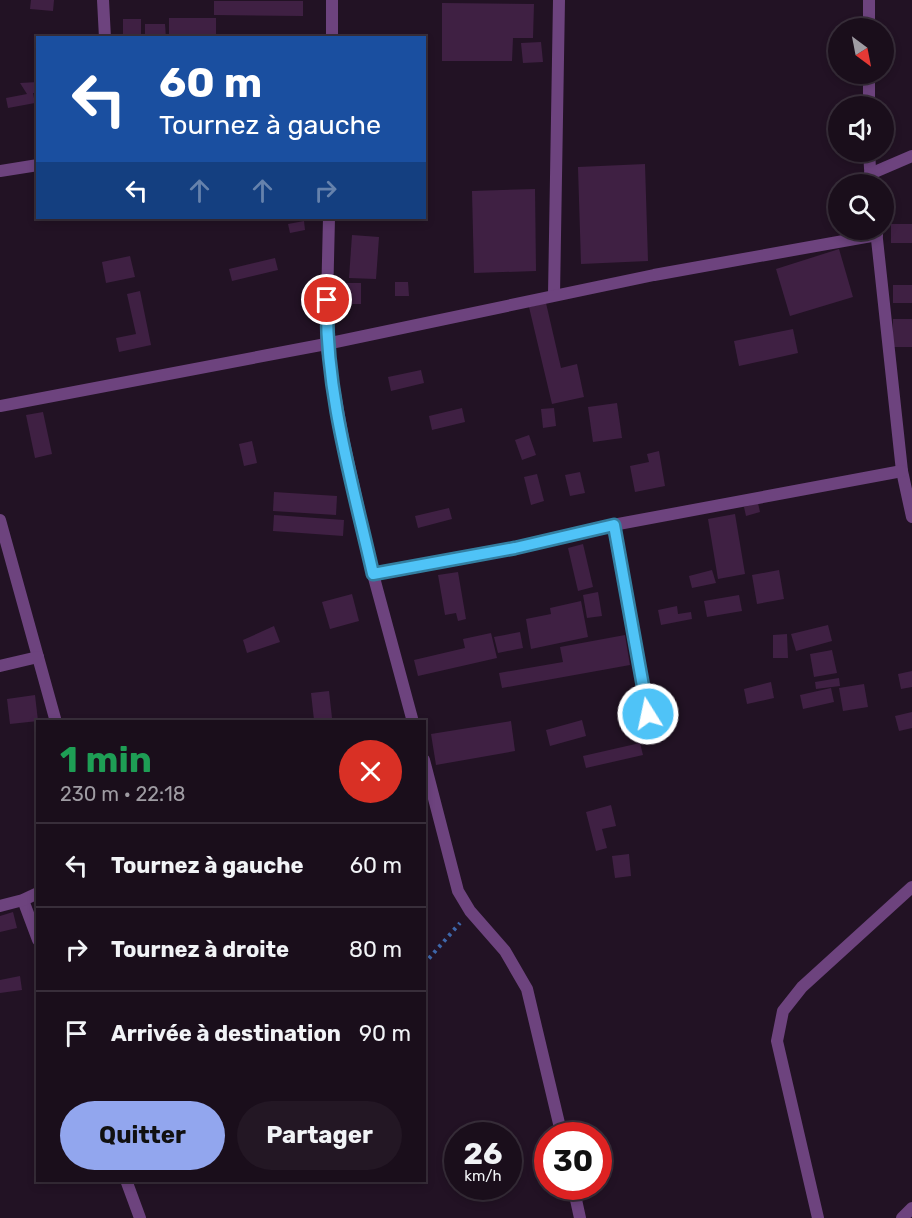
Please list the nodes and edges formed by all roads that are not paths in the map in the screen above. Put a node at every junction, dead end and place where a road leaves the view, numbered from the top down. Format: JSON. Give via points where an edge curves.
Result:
{"nodes":[{"id":1,"x":103,"y":0,"type":"edge"},
{"id":2,"x":332,"y":0,"type":"edge"},
{"id":3,"x":559,"y":0,"type":"edge"},
{"id":4,"x":869,"y":0,"type":"edge"},
{"id":5,"x":869,"y":18,"type":"edge"},
{"id":6,"x":105,"y":36,"type":"edge"},
{"id":7,"x":332,"y":36,"type":"edge"},
{"id":8,"x":912,"y":156,"type":"edge"},
{"id":9,"x":36,"y":165,"type":"edge"},
{"id":10,"x":0,"y":171,"type":"edge"},
{"id":11,"x":880,"y":174,"type":"edge"},
{"id":12,"x":329,"y":219,"type":"edge"},
{"id":13,"x":835,"y":240,"type":"edge"},
{"id":14,"x":877,"y":240,"type":"edge"},
{"id":15,"x":554,"y":295,"type":"junction"},
{"id":16,"x":326,"y":344,"type":"junction"},
{"id":17,"x":0,"y":406,"type":"edge"},
{"id":18,"x":902,"y":471,"type":"junction"},
{"id":19,"x":912,"y":518,"type":"edge"},
{"id":20,"x":0,"y":520,"type":"edge"},
{"id":21,"x":614,"y":525,"type":"junction"},
{"id":22,"x":373,"y":574,"type":"junction"},
{"id":23,"x":38,"y":657,"type":"junction"},
{"id":24,"x":0,"y":666,"type":"edge"},
{"id":25,"x":648,"y":714,"type":"dead end"},
{"id":26,"x":55,"y":720,"type":"edge"},
{"id":27,"x":412,"y":720,"type":"edge"},
{"id":28,"x":426,"y":768,"type":"edge"},
{"id":29,"x":912,"y":887,"type":"edge"},
{"id":30,"x":36,"y":893,"type":"edge"},
{"id":31,"x":23,"y":900,"type":"junction"},
{"id":32,"x":0,"y":906,"type":"edge"},
{"id":33,"x":36,"y":935,"type":"edge"},
{"id":34,"x":559,"y":1122,"type":"edge"},
{"id":35,"x":127,"y":1182,"type":"edge"},
{"id":36,"x":576,"y":1200,"type":"edge"},
{"id":37,"x":912,"y":1208,"type":"edge"},
{"id":38,"x":140,"y":1218,"type":"edge"},
{"id":39,"x":580,"y":1218,"type":"edge"},
{"id":40,"x":818,"y":1218,"type":"edge"},
{"id":41,"x":902,"y":1218,"type":"edge"}],
"edges":[{"from":1,"to":6,"type":"street"},
{"from":2,"to":7,"type":"street"},
{"from":3,"to":15,"type":"street"},
{"from":4,"to":5,"type":"street"},
{"from":8,"to":11,"type":"street"},
{"from":9,"to":10,"type":"street"},
{"from":12,"to":16,"type":"street"},
{"from":13,"to":15,"type":"street"},
{"from":14,"to":18,"type":"street"},
{"from":15,"to":16,"type":"street"},
{"from":16,"to":17,"type":"street"},
{"from":16,"to":22,"type":"street"},
{"from":18,"to":19,"type":"street"},
{"from":18,"to":21,"type":"street"},
{"from":20,"to":23,"type":"street"},
{"from":21,"to":22,"type":"street"},
{"from":21,"to":25,"type":"street"},
{"from":22,"to":27,"type":"street"},
{"from":23,"to":24,"type":"street"},
{"from":23,"to":26,"type":"street"},
{"from":28,"to":34,"type":"street","via":[[458,891],[470,912],[506,951],[527,989]]},
{"from":29,"to":40,"type":"street","via":[[802,987],[783,1011],[777,1041]]},
{"from":30,"to":31,"type":"street"},
{"from":31,"to":32,"type":"street"},
{"from":31,"to":33,"type":"street"},
{"from":35,"to":38,"type":"street"},
{"from":36,"to":39,"type":"street"},
{"from":37,"to":41,"type":"street"}]}
